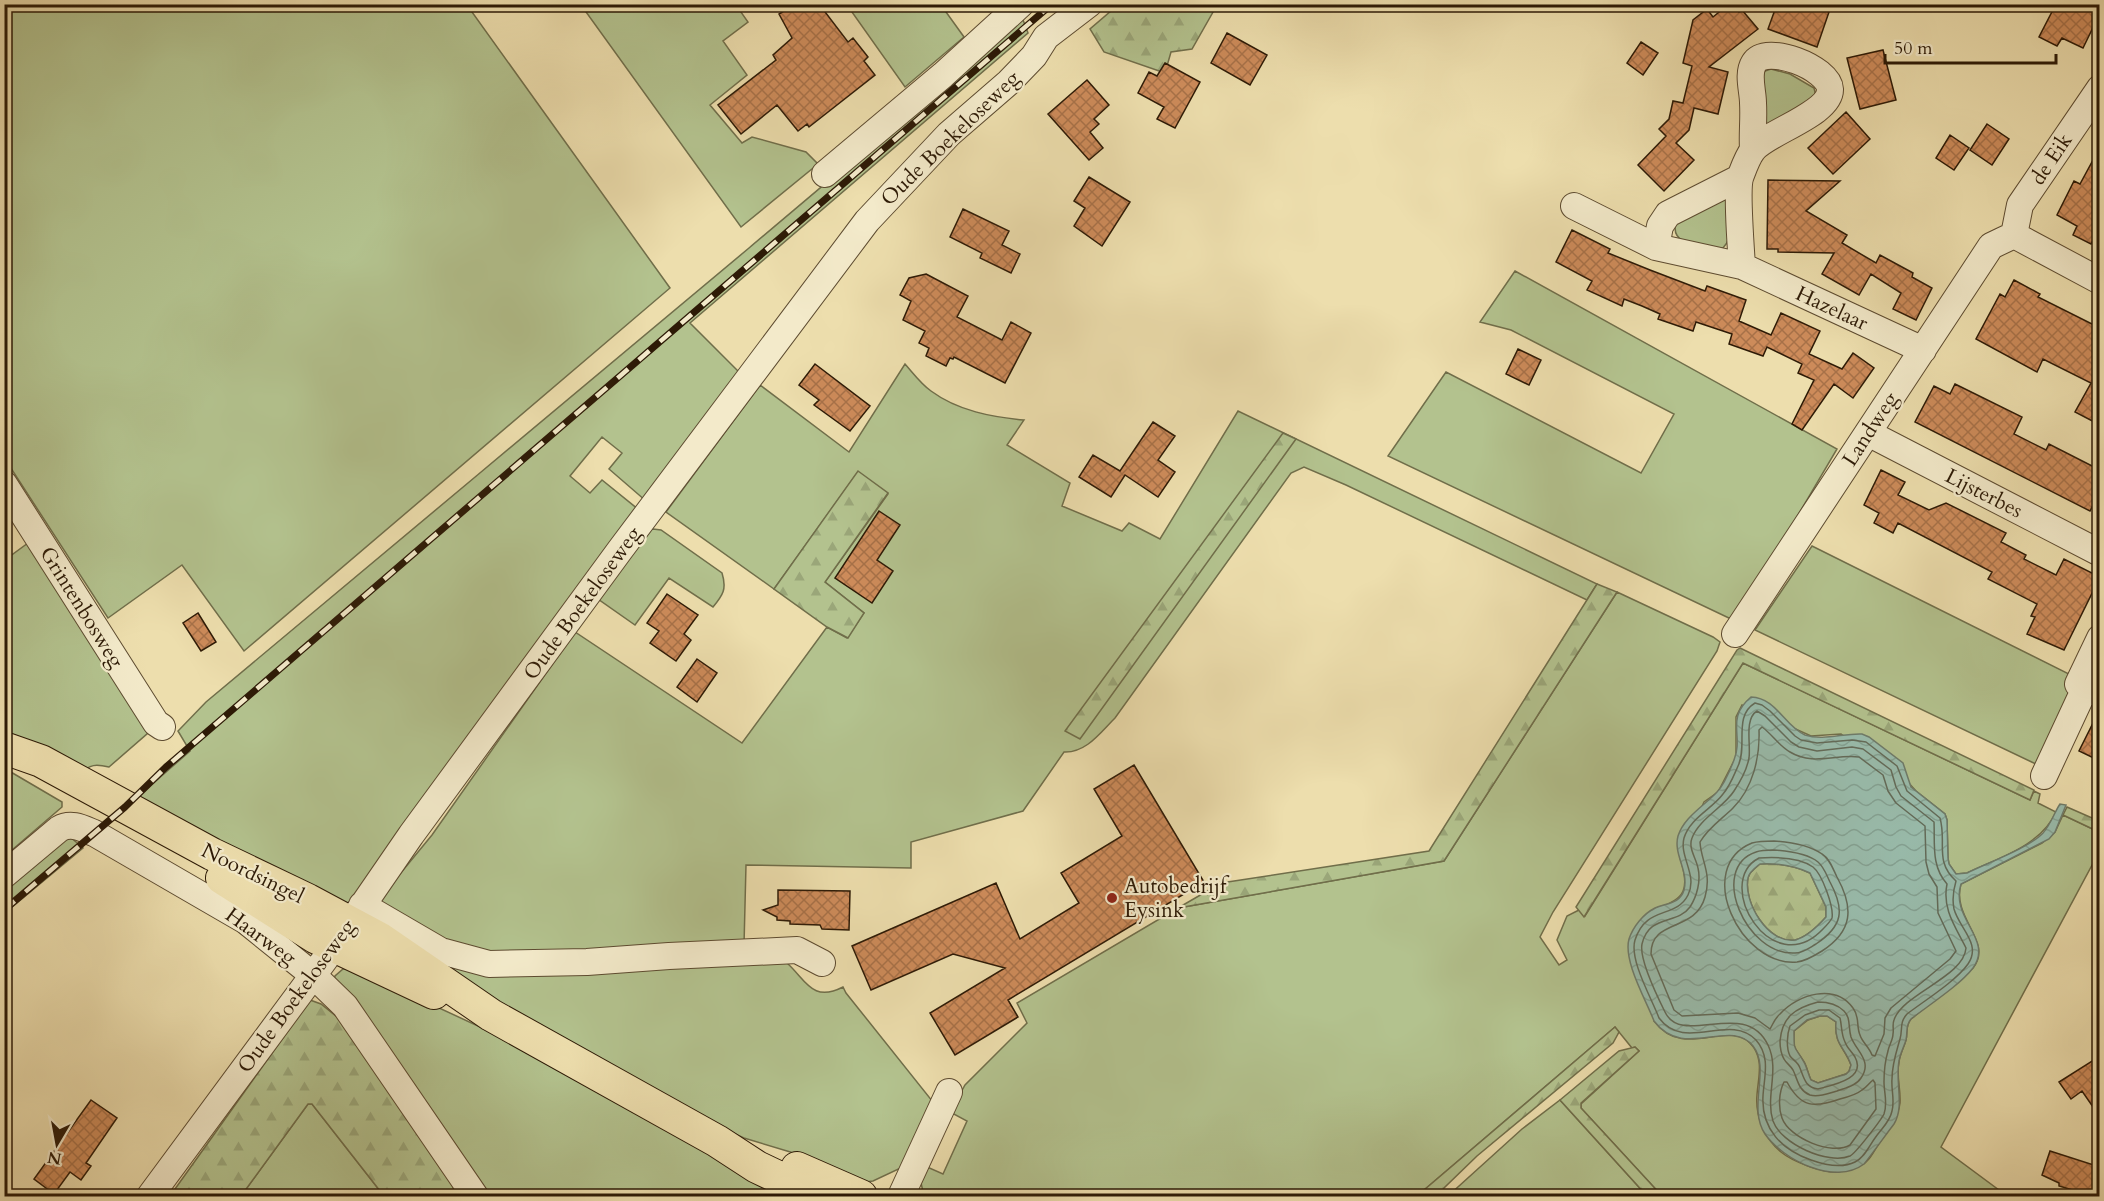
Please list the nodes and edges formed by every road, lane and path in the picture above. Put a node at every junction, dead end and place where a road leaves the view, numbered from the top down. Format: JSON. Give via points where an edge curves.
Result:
{"nodes":[{"id":1,"x":1021,"y":4,"type":"edge"},
{"id":2,"x":1030,"y":4,"type":"edge"},
{"id":3,"x":1088,"y":5,"type":"edge"},
{"id":4,"x":1046,"y":37,"type":"junction"},
{"id":5,"x":2100,"y":88,"type":"edge"},
{"id":6,"x":1754,"y":149,"type":"dead end"},
{"id":7,"x":825,"y":174,"type":"dead end"},
{"id":8,"x":1739,"y":178,"type":"junction"},
{"id":9,"x":1574,"y":206,"type":"dead end"},
{"id":10,"x":2014,"y":235,"type":"junction"},
{"id":11,"x":1656,"y":247,"type":"junction"},
{"id":12,"x":1742,"y":266,"type":"junction"},
{"id":13,"x":2100,"y":281,"type":"edge"},
{"id":14,"x":1923,"y":350,"type":"junction"},
{"id":15,"x":1868,"y":433,"type":"junction"},
{"id":16,"x":4,"y":484,"type":"edge"},
{"id":17,"x":2100,"y":553,"type":"edge"},
{"id":18,"x":1735,"y":634,"type":"dead end"},
{"id":19,"x":2100,"y":638,"type":"edge"},
{"id":20,"x":2092,"y":692,"type":"edge"},
{"id":21,"x":162,"y":727,"type":"dead end"},
{"id":22,"x":4,"y":748,"type":"edge"},
{"id":23,"x":4,"y":756,"type":"edge"},
{"id":24,"x":2044,"y":776,"type":"dead end"},
{"id":25,"x":4,"y":875,"type":"edge"},
{"id":26,"x":349,"y":925,"type":"junction"},
{"id":27,"x":822,"y":963,"type":"dead end"},
{"id":28,"x":314,"y":975,"type":"junction"},
{"id":29,"x":949,"y":1092,"type":"dead end"},
{"id":30,"x":717,"y":1141,"type":"junction"},
{"id":31,"x":150,"y":1197,"type":"edge"},
{"id":32,"x":475,"y":1197,"type":"edge"},
{"id":33,"x":818,"y":1197,"type":"edge"},
{"id":34,"x":861,"y":1197,"type":"edge"},
{"id":35,"x":901,"y":1197,"type":"edge"}],
"edges":[{"from":1,"to":7,"type":"street"},
{"from":2,"to":4,"type":"street"},
{"from":3,"to":4,"type":"street","name":"Oude Boekeloseweg"},
{"from":4,"to":26,"type":"street","name":"Oude Boekeloseweg","via":[[1009,82],[949,134],[867,221],[599,579]]},
{"from":5,"to":10,"type":"street","name":"de Eik","via":[[2020,205]]},
{"from":6,"to":8,"type":"street"},
{"from":8,"to":11,"type":"street","via":[[1668,214],[1660,226]]},
{"from":8,"to":12,"type":"street"},
{"from":9,"to":11,"type":"street","name":"Hazelaar"},
{"from":10,"to":13,"type":"street"},
{"from":10,"to":14,"type":"street","name":"Landweg","via":[[1991,246]]},
{"from":11,"to":12,"type":"street","name":"Hazelaar"},
{"from":12,"to":14,"type":"street","name":"Hazelaar"},
{"from":14,"to":15,"type":"street","name":"Landweg"},
{"from":15,"to":17,"type":"street","name":"Lijsterbes"},
{"from":15,"to":18,"type":"street","name":"Landweg"},
{"from":16,"to":21,"type":"street","name":"Grintenbosweg"},
{"from":19,"to":20,"type":"street","via":[[2078,684]]},
{"from":20,"to":24,"type":"street"},
{"from":22,"to":26,"type":"main road","name":"Noordsingel","via":[[41,761]]},
{"from":23,"to":26,"type":"main road","name":"Noordsingel","via":[[24,772],[228,881]]},
{"from":25,"to":28,"type":"street","name":"Haarweg","via":[[59,829],[68,825],[82,828],[246,921]]},
{"from":26,"to":27,"type":"street","via":[[489,963],[587,962],[797,950]]},
{"from":26,"to":28,"type":"street","name":"Oude Boekeloseweg"},
{"from":26,"to":30,"type":"main road","name":"Noordsingel","via":[[437,994],[491,1015]]},
{"from":28,"to":31,"type":"street","name":"Oude Boekeloseweg"},
{"from":28,"to":32,"type":"street","name":"Haarweg","via":[[345,1006]]},
{"from":29,"to":35,"type":"street"},
{"from":30,"to":33,"type":"main road","name":"Noordsingel","via":[[757,1167]]},
{"from":30,"to":34,"type":"main road","name":"Noordsingel","via":[[768,1154]]}]}
